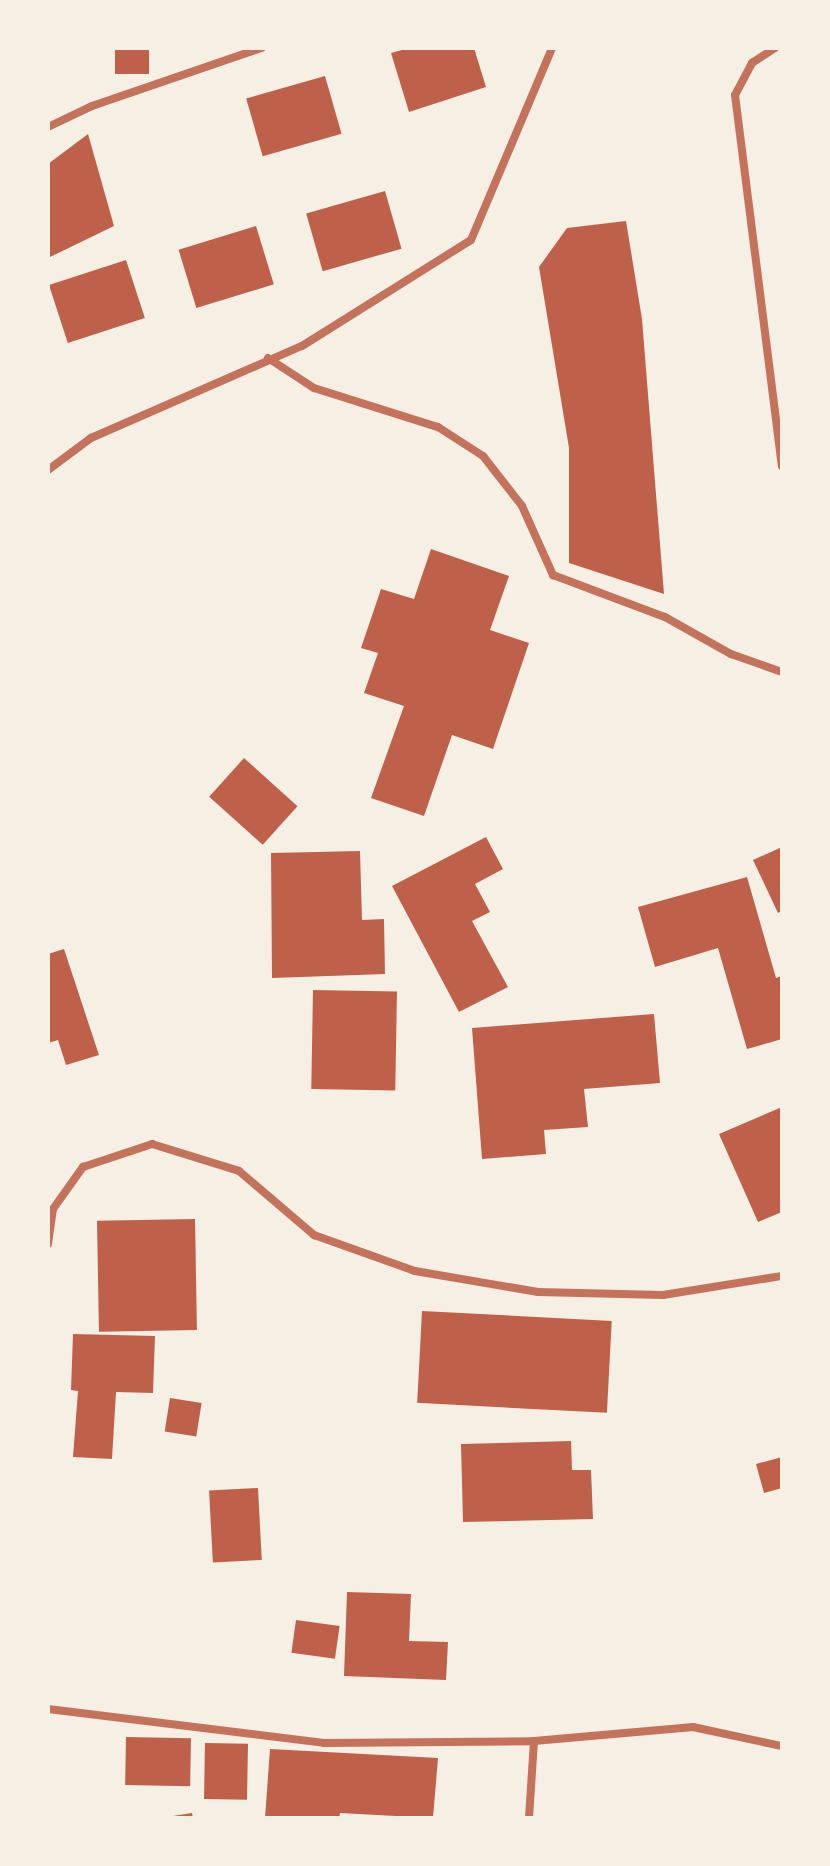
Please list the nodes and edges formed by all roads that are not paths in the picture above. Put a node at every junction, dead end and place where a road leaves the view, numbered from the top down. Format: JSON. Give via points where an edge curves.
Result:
{"nodes":[{"id":1,"x":261,"y":48,"type":"edge"},
{"id":2,"x":552,"y":48,"type":"edge"},
{"id":3,"x":775,"y":48,"type":"edge"},
{"id":4,"x":48,"y":127,"type":"edge"},
{"id":5,"x":268,"y":358,"type":"junction"},
{"id":6,"x":782,"y":466,"type":"edge"},
{"id":7,"x":48,"y":470,"type":"edge"},
{"id":8,"x":782,"y":672,"type":"edge"},
{"id":9,"x":48,"y":1244,"type":"edge"},
{"id":10,"x":782,"y":1276,"type":"edge"},
{"id":11,"x":48,"y":1709,"type":"edge"},
{"id":12,"x":534,"y":1741,"type":"junction"},
{"id":13,"x":782,"y":1746,"type":"edge"},
{"id":14,"x":529,"y":1818,"type":"edge"}],
"edges":[{"from":1,"to":4,"type":"street","via":[[92,106]]},
{"from":2,"to":5,"type":"street","via":[[471,240],[302,346]]},
{"from":3,"to":6,"type":"street","via":[[752,63],[735,95]]},
{"from":5,"to":7,"type":"street","via":[[91,438]]},
{"from":5,"to":8,"type":"street","via":[[314,388],[438,427],[483,456],[522,506],[553,575],[665,617],[731,654]]},
{"from":9,"to":10,"type":"street","via":[[53,1209],[83,1167],[152,1144],[239,1171],[314,1235],[415,1271],[538,1292],[663,1295]]},
{"from":11,"to":12,"type":"street","via":[[324,1743]]},
{"from":12,"to":13,"type":"street","via":[[693,1727]]},
{"from":12,"to":14,"type":"street"}]}
